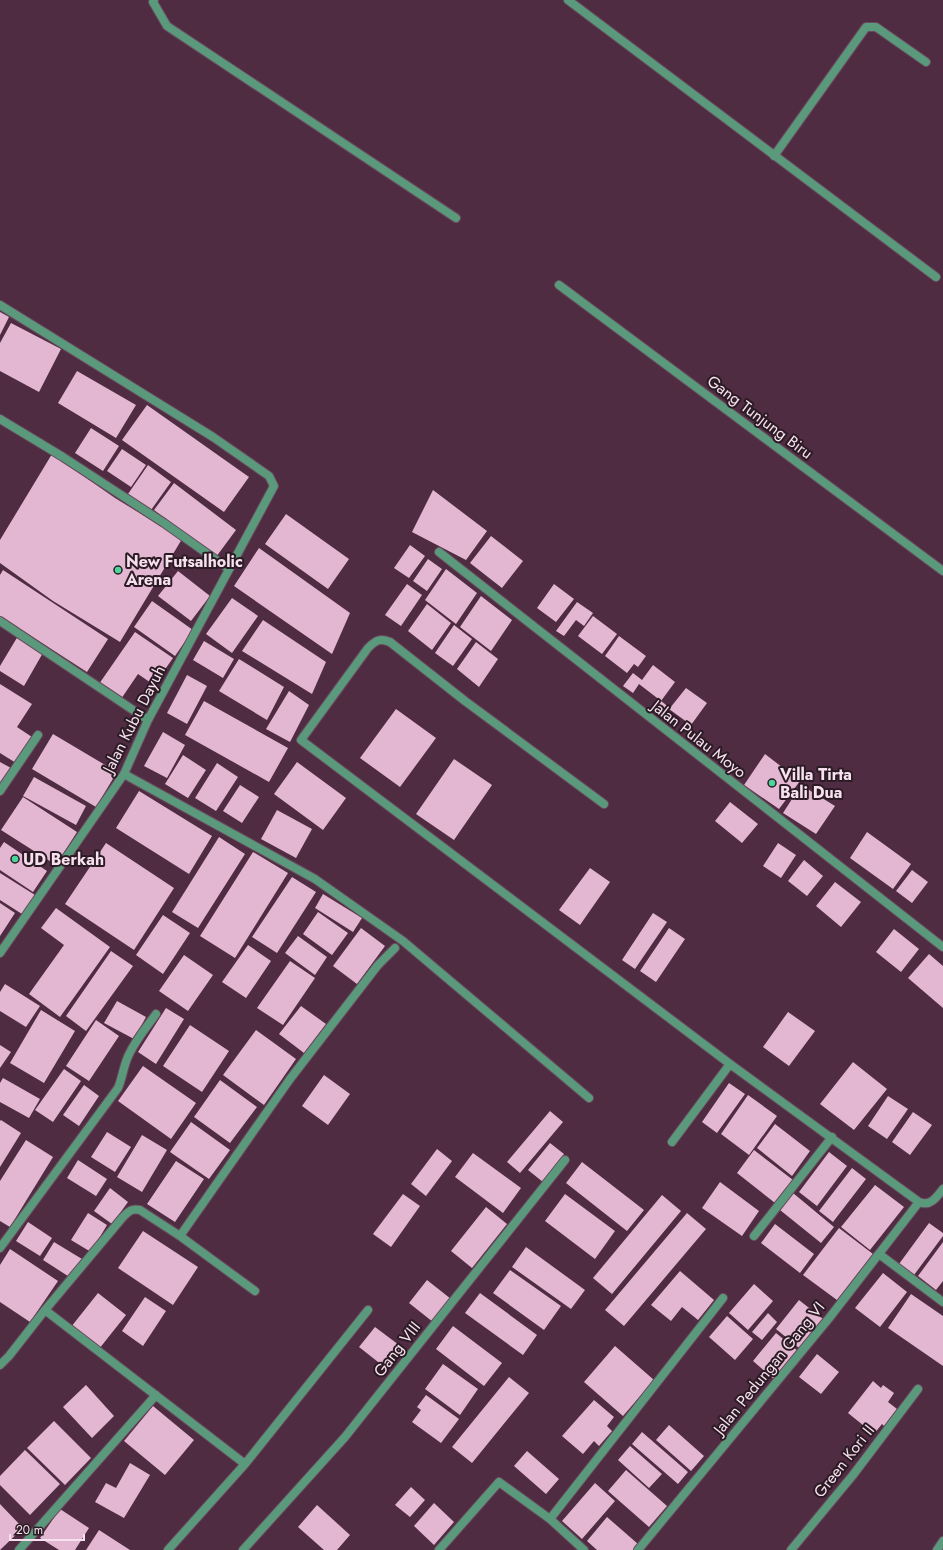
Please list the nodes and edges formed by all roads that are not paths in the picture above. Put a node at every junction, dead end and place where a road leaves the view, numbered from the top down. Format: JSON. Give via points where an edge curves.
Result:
{"nodes":[{"id":1,"x":154,"y":0,"type":"edge"},
{"id":2,"x":568,"y":0,"type":"edge"},
{"id":3,"x":926,"y":62,"type":"dead end"},
{"id":4,"x":774,"y":156,"type":"junction"},
{"id":5,"x":456,"y":218,"type":"dead end"},
{"id":6,"x":936,"y":277,"type":"dead end"},
{"id":7,"x":559,"y":285,"type":"dead end"},
{"id":8,"x":0,"y":305,"type":"edge"},
{"id":9,"x":0,"y":419,"type":"edge"},
{"id":10,"x":439,"y":552,"type":"dead end"},
{"id":11,"x":228,"y":570,"type":"junction"},
{"id":12,"x":943,"y":571,"type":"edge"},
{"id":13,"x":0,"y":621,"type":"edge"},
{"id":14,"x":148,"y":720,"type":"junction"},
{"id":15,"x":38,"y":734,"type":"dead end"},
{"id":16,"x":124,"y":774,"type":"junction"},
{"id":17,"x":0,"y":791,"type":"edge"},
{"id":18,"x":604,"y":804,"type":"dead end"},
{"id":19,"x":943,"y":947,"type":"edge"},
{"id":20,"x":395,"y":948,"type":"dead end"},
{"id":21,"x":0,"y":953,"type":"edge"},
{"id":22,"x":156,"y":1014,"type":"dead end"},
{"id":23,"x":730,"y":1064,"type":"junction"},
{"id":24,"x":589,"y":1098,"type":"dead end"},
{"id":25,"x":832,"y":1137,"type":"junction"},
{"id":26,"x":672,"y":1142,"type":"dead end"},
{"id":27,"x":565,"y":1160,"type":"dead end"},
{"id":28,"x":943,"y":1189,"type":"edge"},
{"id":29,"x":919,"y":1202,"type":"junction"},
{"id":30,"x":180,"y":1236,"type":"junction"},
{"id":31,"x":754,"y":1236,"type":"dead end"},
{"id":32,"x":0,"y":1248,"type":"edge"},
{"id":33,"x":879,"y":1254,"type":"junction"},
{"id":34,"x":255,"y":1291,"type":"dead end"},
{"id":35,"x":723,"y":1298,"type":"dead end"},
{"id":36,"x":943,"y":1302,"type":"edge"},
{"id":37,"x":45,"y":1310,"type":"junction"},
{"id":38,"x":368,"y":1310,"type":"dead end"},
{"id":39,"x":0,"y":1365,"type":"edge"},
{"id":40,"x":918,"y":1389,"type":"dead end"},
{"id":41,"x":156,"y":1395,"type":"junction"},
{"id":42,"x":245,"y":1464,"type":"junction"},
{"id":43,"x":550,"y":1520,"type":"junction"},
{"id":44,"x":943,"y":1541,"type":"edge"},
{"id":45,"x":19,"y":1550,"type":"edge"},
{"id":46,"x":168,"y":1550,"type":"edge"},
{"id":47,"x":243,"y":1550,"type":"edge"},
{"id":48,"x":439,"y":1550,"type":"edge"},
{"id":49,"x":584,"y":1550,"type":"edge"},
{"id":50,"x":638,"y":1550,"type":"edge"},
{"id":51,"x":791,"y":1550,"type":"edge"},
{"id":52,"x":937,"y":1550,"type":"edge"}],
"edges":[{"from":1,"to":5,"type":"street","via":[[167,26]]},
{"from":2,"to":4,"type":"street"},
{"from":3,"to":4,"type":"street","via":[[876,27],[866,27]]},
{"from":4,"to":6,"type":"street"},
{"from":7,"to":12,"type":"street","name":"Gang Tunjung Biru"},
{"from":8,"to":11,"type":"street","name":"Jalan Kubu Dayuh","via":[[213,437],[269,476],[274,486]]},
{"from":9,"to":11,"type":"street","via":[[164,523]]},
{"from":10,"to":19,"type":"street","name":"Jalan Pulau Moyo"},
{"from":11,"to":14,"type":"street","name":"Jalan Kubu Dayuh"},
{"from":13,"to":14,"type":"street"},
{"from":14,"to":16,"type":"street","name":"Jalan Kubu Dayuh"},
{"from":15,"to":17,"type":"street"},
{"from":16,"to":21,"type":"street","name":"Jalan Kubu Dayuh"},
{"from":16,"to":24,"type":"street","via":[[315,879],[403,941]]},
{"from":18,"to":23,"type":"street","via":[[383,639],[368,648],[301,740]]},
{"from":20,"to":30,"type":"street","via":[[378,965],[290,1079]]},
{"from":22,"to":32,"type":"street","via":[[127,1059],[118,1088]]},
{"from":23,"to":25,"type":"street"},
{"from":23,"to":26,"type":"street"},
{"from":25,"to":29,"type":"street"},
{"from":25,"to":31,"type":"street"},
{"from":27,"to":47,"type":"street","name":"Gang VIII","via":[[345,1437]]},
{"from":28,"to":29,"type":"street","via":[[929,1203]]},
{"from":29,"to":33,"type":"street","name":"Jalan Pedungan Gang VI"},
{"from":30,"to":34,"type":"street"},
{"from":30,"to":37,"type":"street","via":[[140,1210],[129,1211]]},
{"from":33,"to":36,"type":"street"},
{"from":33,"to":50,"type":"street","name":"Jalan Pedungan Gang VI"},
{"from":35,"to":43,"type":"street"},
{"from":37,"to":39,"type":"street"},
{"from":37,"to":41,"type":"street"},
{"from":38,"to":42,"type":"street"},
{"from":40,"to":51,"type":"street","name":"Green Kori II"},
{"from":41,"to":42,"type":"street"},
{"from":41,"to":45,"type":"street"},
{"from":42,"to":46,"type":"street"},
{"from":43,"to":48,"type":"street","via":[[499,1482]]},
{"from":43,"to":49,"type":"street"},
{"from":44,"to":52,"type":"street"}]}
